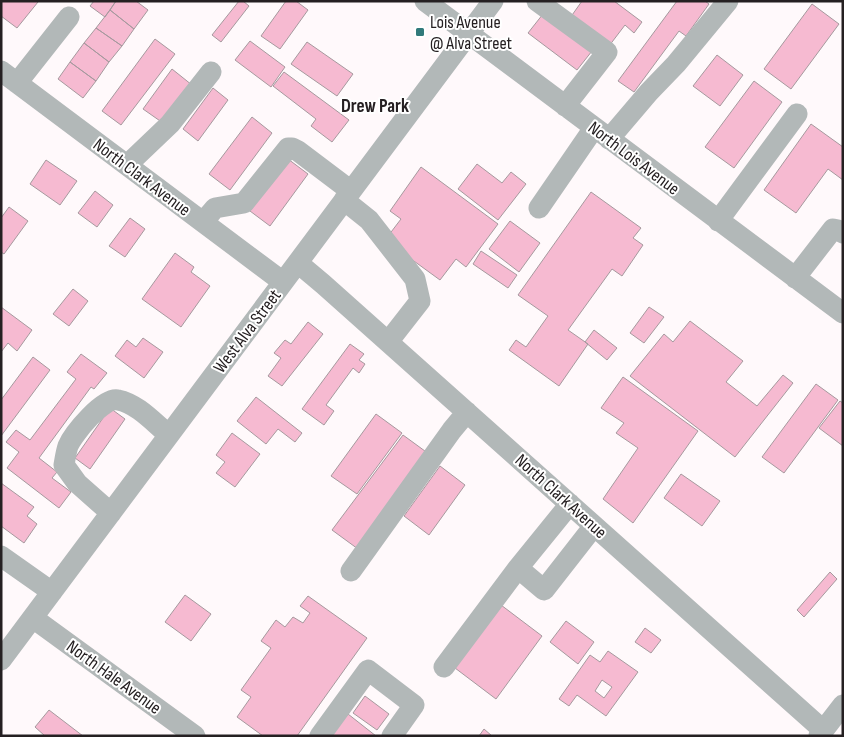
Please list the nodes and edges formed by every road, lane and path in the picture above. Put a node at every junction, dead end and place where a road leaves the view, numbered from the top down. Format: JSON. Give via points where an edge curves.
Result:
{"nodes":[{"id":1,"x":425,"y":1,"type":"edge"},
{"id":2,"x":493,"y":1,"type":"edge"},
{"id":3,"x":537,"y":1,"type":"edge"},
{"id":4,"x":728,"y":1,"type":"edge"},
{"id":5,"x":69,"y":17,"type":"dead end"},
{"id":6,"x":469,"y":33,"type":"junction"},
{"id":7,"x":211,"y":72,"type":"dead end"},
{"id":8,"x":9,"y":77,"type":"edge"},
{"id":9,"x":565,"y":106,"type":"junction"},
{"id":10,"x":797,"y":114,"type":"dead end"},
{"id":11,"x":602,"y":134,"type":"junction"},
{"id":12,"x":126,"y":165,"type":"junction"},
{"id":13,"x":348,"y":196,"type":"junction"},
{"id":14,"x":539,"y":208,"type":"dead end"},
{"id":15,"x":718,"y":221,"type":"junction"},
{"id":16,"x":204,"y":222,"type":"junction"},
{"id":17,"x":838,"y":231,"type":"edge"},
{"id":18,"x":298,"y":263,"type":"junction"},
{"id":19,"x":795,"y":278,"type":"junction"},
{"id":20,"x":283,"y":282,"type":"junction"},
{"id":21,"x":843,"y":313,"type":"edge"},
{"id":22,"x":388,"y":342,"type":"junction"},
{"id":23,"x":467,"y":412,"type":"junction"},
{"id":24,"x":169,"y":435,"type":"junction"},
{"id":25,"x":570,"y":504,"type":"junction"},
{"id":26,"x":111,"y":512,"type":"junction"},
{"id":27,"x":594,"y":526,"type":"junction"},
{"id":28,"x":1,"y":556,"type":"edge"},
{"id":29,"x":518,"y":568,"type":"junction"},
{"id":30,"x":351,"y":571,"type":"dead end"},
{"id":31,"x":52,"y":592,"type":"junction"},
{"id":32,"x":33,"y":618,"type":"junction"},
{"id":33,"x":1,"y":660,"type":"edge"},
{"id":34,"x":444,"y":667,"type":"dead end"},
{"id":35,"x":843,"y":704,"type":"edge"},
{"id":36,"x":821,"y":733,"type":"edge"},
{"id":37,"x":195,"y":736,"type":"edge"},
{"id":38,"x":320,"y":736,"type":"edge"},
{"id":39,"x":392,"y":736,"type":"edge"}],
"edges":[{"from":1,"to":6,"type":"street","name":"North Lois Avenue"},
{"from":2,"to":6,"type":"street","name":"West Alva Street"},
{"from":3,"to":9,"type":"street","via":[[606,52]]},
{"from":4,"to":11,"type":"street","via":[[676,64]]},
{"from":5,"to":8,"type":"street"},
{"from":6,"to":9,"type":"street","name":"North Lois Avenue"},
{"from":6,"to":13,"type":"street","name":"West Alva Street"},
{"from":7,"to":12,"type":"street","via":[[170,124]]},
{"from":8,"to":12,"type":"street","name":"North Clark Avenue"},
{"from":9,"to":11,"type":"street","name":"North Lois Avenue"},
{"from":10,"to":15,"type":"street"},
{"from":11,"to":14,"type":"street"},
{"from":11,"to":15,"type":"street","name":"North Lois Avenue"},
{"from":12,"to":16,"type":"street","name":"North Clark Avenue"},
{"from":13,"to":16,"type":"street","via":[[298,151],[288,148],[244,203],[215,208]]},
{"from":13,"to":18,"type":"street","name":"West Alva Street"},
{"from":13,"to":22,"type":"street","via":[[415,279],[420,301]]},
{"from":15,"to":19,"type":"street","name":"North Lois Avenue"},
{"from":16,"to":20,"type":"street","name":"North Clark Avenue"},
{"from":17,"to":19,"type":"street"},
{"from":18,"to":20,"type":"street","name":"West Alva Street"},
{"from":18,"to":22,"type":"street","name":"North Clark Avenue"},
{"from":19,"to":21,"type":"street","name":"North Lois Avenue"},
{"from":20,"to":24,"type":"street","name":"West Alva Street"},
{"from":22,"to":23,"type":"street","name":"North Clark Avenue"},
{"from":23,"to":25,"type":"street","name":"North Clark Avenue"},
{"from":23,"to":30,"type":"street"},
{"from":24,"to":26,"type":"street","name":"West Alva Street"},
{"from":24,"to":26,"type":"street","via":[[132,405],[116,399],[106,402],[93,413],[69,444],[64,465],[76,483]]},
{"from":25,"to":27,"type":"street","name":"North Clark Avenue"},
{"from":25,"to":29,"type":"street"},
{"from":26,"to":31,"type":"street","name":"West Alva Street"},
{"from":27,"to":29,"type":"street","via":[[544,590]]},
{"from":27,"to":36,"type":"street","name":"North Clark Avenue"},
{"from":28,"to":31,"type":"street"},
{"from":29,"to":34,"type":"street"},
{"from":31,"to":32,"type":"street","name":"West Alva Street"},
{"from":32,"to":33,"type":"street","name":"West Alva Street"},
{"from":32,"to":37,"type":"street","name":"North Hale Avenue"},
{"from":35,"to":36,"type":"street"},
{"from":38,"to":39,"type":"street","via":[[368,670],[414,706]]}]}
